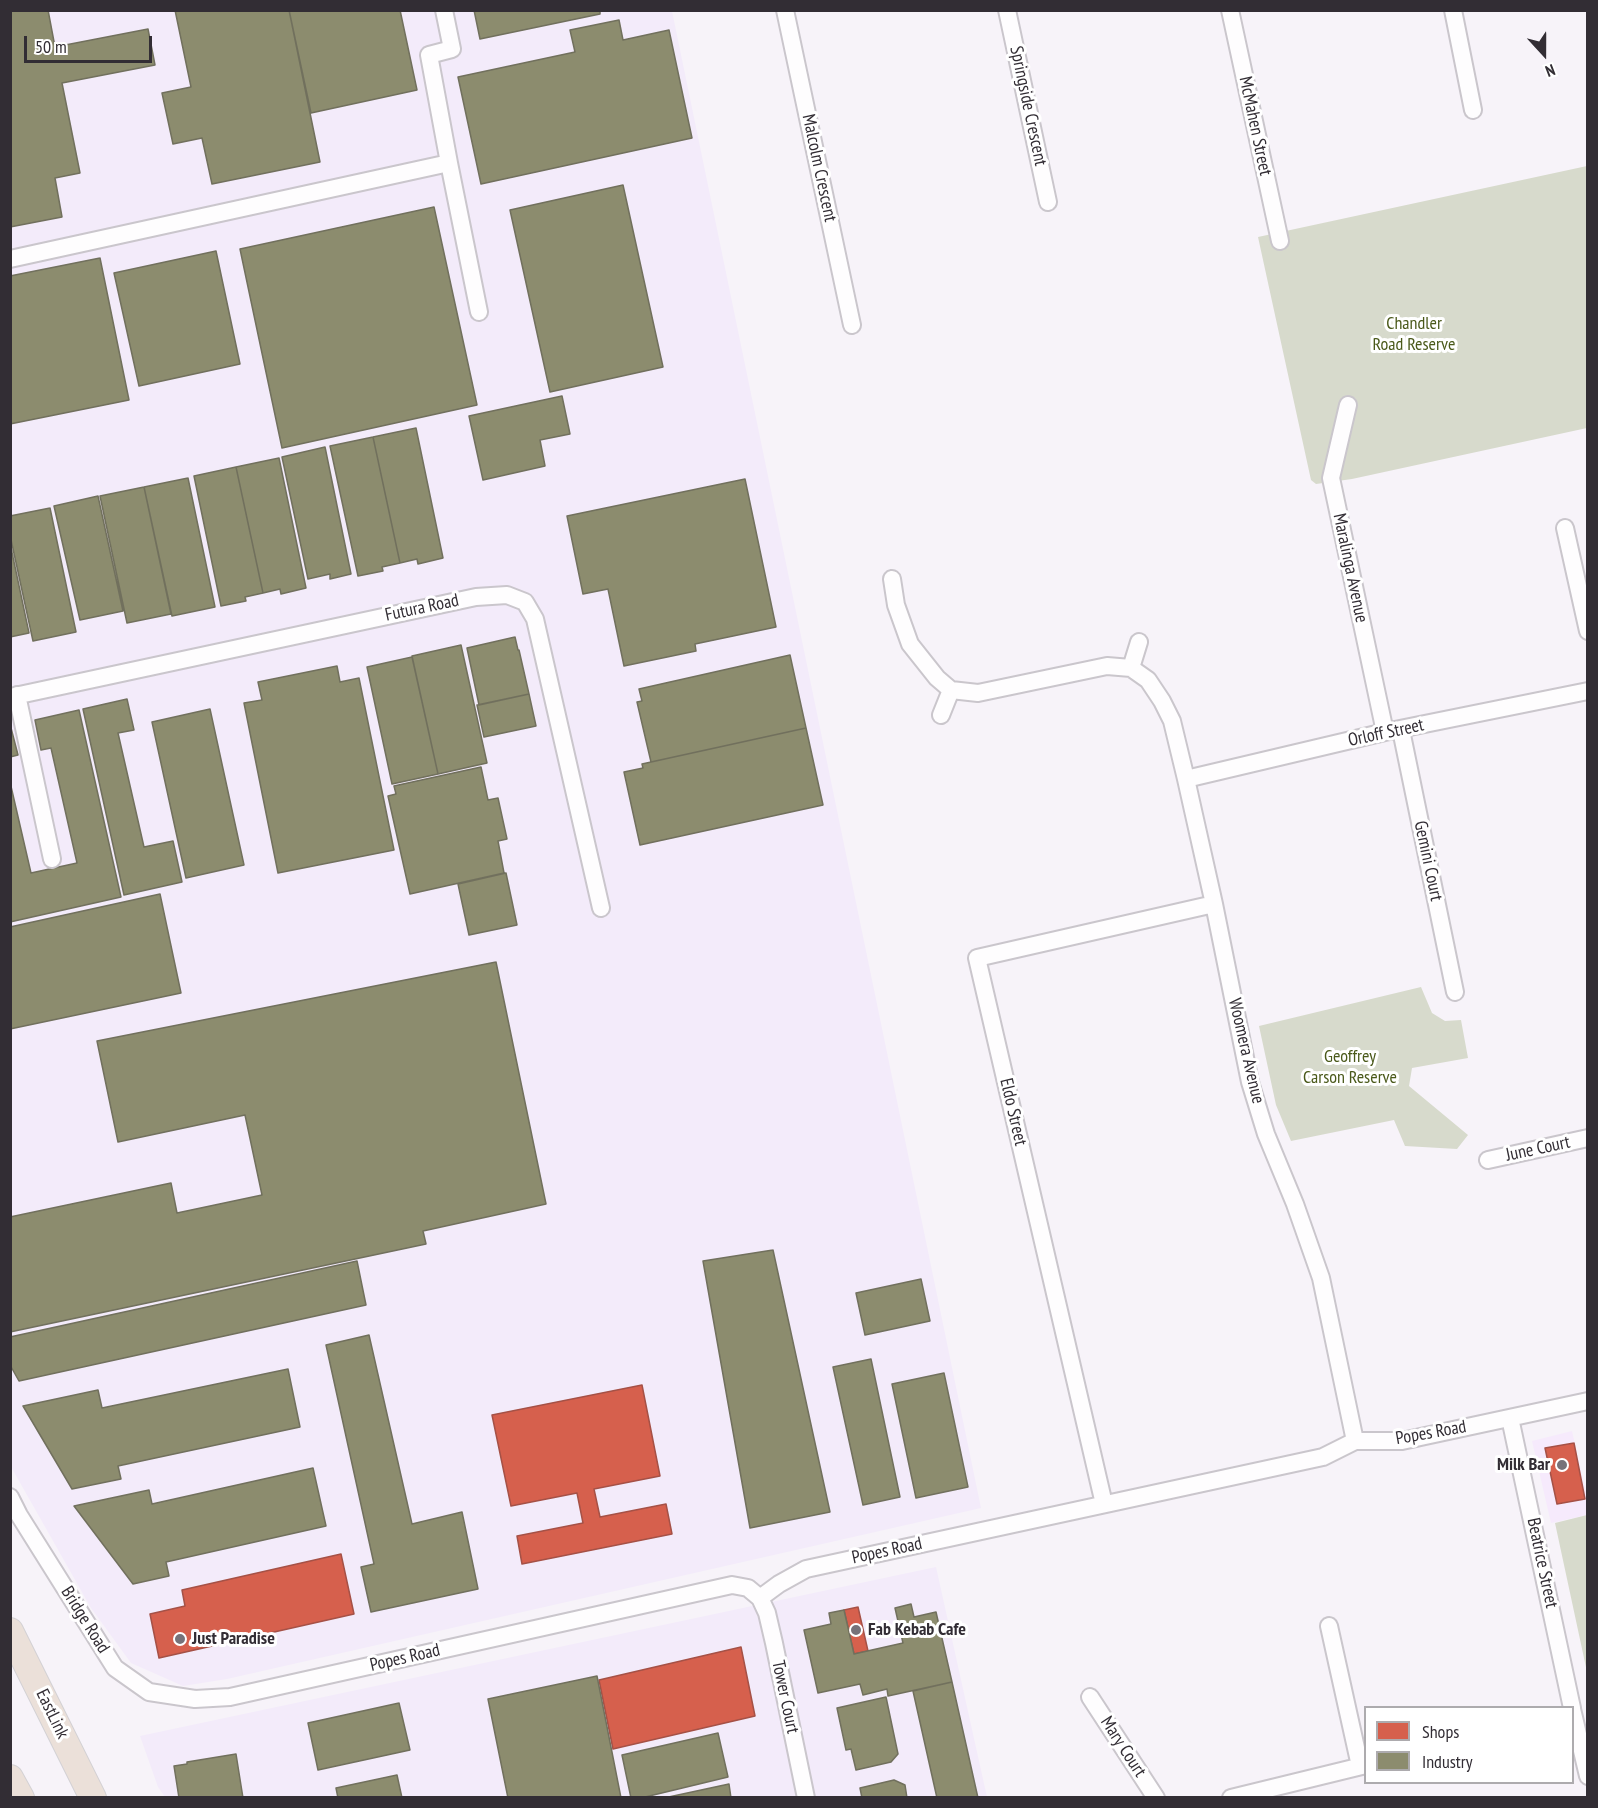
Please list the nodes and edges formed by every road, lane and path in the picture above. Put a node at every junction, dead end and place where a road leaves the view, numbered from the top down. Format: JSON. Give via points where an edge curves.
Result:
{"nodes":[{"id":1,"x":444,"y":10,"type":"edge"},
{"id":2,"x":784,"y":10,"type":"edge"},
{"id":3,"x":1007,"y":10,"type":"edge"},
{"id":4,"x":1230,"y":10,"type":"edge"},
{"id":5,"x":1453,"y":10,"type":"edge"},
{"id":6,"x":1473,"y":110,"type":"dead end"},
{"id":7,"x":449,"y":163,"type":"junction"},
{"id":8,"x":1048,"y":202,"type":"dead end"},
{"id":9,"x":1280,"y":240,"type":"dead end"},
{"id":10,"x":10,"y":259,"type":"edge"},
{"id":11,"x":479,"y":312,"type":"dead end"},
{"id":12,"x":852,"y":325,"type":"dead end"},
{"id":13,"x":1348,"y":405,"type":"dead end"},
{"id":14,"x":1565,"y":528,"type":"dead end"},
{"id":15,"x":892,"y":579,"type":"dead end"},
{"id":16,"x":1587,"y":631,"type":"edge"},
{"id":17,"x":1139,"y":642,"type":"dead end"},
{"id":18,"x":1131,"y":668,"type":"junction"},
{"id":19,"x":951,"y":690,"type":"junction"},
{"id":20,"x":1587,"y":691,"type":"edge"},
{"id":21,"x":14,"y":696,"type":"edge"},
{"id":22,"x":941,"y":715,"type":"dead end"},
{"id":23,"x":1393,"y":731,"type":"junction"},
{"id":24,"x":1186,"y":779,"type":"junction"},
{"id":25,"x":52,"y":860,"type":"dead end"},
{"id":26,"x":1214,"y":904,"type":"junction"},
{"id":27,"x":601,"y":908,"type":"dead end"},
{"id":28,"x":1455,"y":992,"type":"dead end"},
{"id":29,"x":1587,"y":1138,"type":"edge"},
{"id":30,"x":1488,"y":1160,"type":"dead end"},
{"id":31,"x":1587,"y":1401,"type":"edge"},
{"id":32,"x":1510,"y":1418,"type":"junction"},
{"id":33,"x":1356,"y":1441,"type":"junction"},
{"id":34,"x":10,"y":1497,"type":"edge"},
{"id":35,"x":1104,"y":1504,"type":"junction"},
{"id":36,"x":760,"y":1598,"type":"junction"},
{"id":37,"x":1329,"y":1626,"type":"dead end"},
{"id":38,"x":10,"y":1631,"type":"edge"},
{"id":39,"x":1090,"y":1697,"type":"dead end"},
{"id":40,"x":195,"y":1699,"type":"joint"},
{"id":41,"x":1574,"y":1706,"type":"edge"},
{"id":42,"x":1576,"y":1717,"type":"edge"},
{"id":43,"x":1363,"y":1766,"type":"edge"},
{"id":44,"x":1587,"y":1776,"type":"edge"},
{"id":45,"x":10,"y":1778,"type":"edge"},
{"id":46,"x":21,"y":1797,"type":"edge"},
{"id":47,"x":93,"y":1797,"type":"edge"},
{"id":48,"x":806,"y":1797,"type":"edge"},
{"id":49,"x":1156,"y":1797,"type":"edge"},
{"id":50,"x":1231,"y":1797,"type":"edge"}],
"edges":[{"from":1,"to":7,"type":"street","via":[[452,49],[429,55]]},
{"from":2,"to":12,"type":"street","name":"Malcolm Crescent"},
{"from":3,"to":8,"type":"street","name":"Springside Crescent"},
{"from":4,"to":9,"type":"street","name":"McMahen Street"},
{"from":5,"to":6,"type":"street"},
{"from":7,"to":10,"type":"street"},
{"from":7,"to":11,"type":"street"},
{"from":13,"to":23,"type":"street","name":"Maralinga Avenue","via":[[1331,478]]},
{"from":14,"to":16,"type":"street"},
{"from":15,"to":19,"type":"street","via":[[896,605],[910,644]]},
{"from":17,"to":18,"type":"street"},
{"from":18,"to":19,"type":"street","via":[[1107,666],[978,693]]},
{"from":18,"to":24,"type":"street","name":"Woomera Avenue","via":[[1148,680],[1172,721]]},
{"from":19,"to":22,"type":"street"},
{"from":20,"to":23,"type":"street","name":"Orloff Street"},
{"from":21,"to":25,"type":"street"},
{"from":21,"to":27,"type":"street","name":"Futura Road","via":[[476,597],[507,596],[525,602],[535,619]]},
{"from":23,"to":24,"type":"street","name":"Orloff Street"},
{"from":23,"to":28,"type":"street","name":"Gemini Court"},
{"from":24,"to":26,"type":"street","name":"Woomera Avenue"},
{"from":26,"to":33,"type":"street","name":"Woomera Avenue","via":[[1250,1082],[1321,1278]]},
{"from":26,"to":35,"type":"street","name":"Eldo Street","via":[[977,958]]},
{"from":29,"to":30,"type":"street","name":"June Court"},
{"from":31,"to":32,"type":"street","name":"Popes Road"},
{"from":32,"to":33,"type":"street","name":"Popes Road","via":[[1402,1441]]},
{"from":32,"to":41,"type":"street","name":"Beatrice Street"},
{"from":33,"to":35,"type":"street","name":"Popes Road","via":[[1323,1457]]},
{"from":34,"to":40,"type":"street","name":"Bridge Road","via":[[116,1668],[150,1692]]},
{"from":35,"to":36,"type":"street","name":"Popes Road","via":[[806,1569]]},
{"from":36,"to":40,"type":"street","name":"Popes Road","via":[[748,1588],[732,1585],[230,1697]]},
{"from":36,"to":48,"type":"street","name":"Tower Court","via":[[772,1633]]},
{"from":37,"to":43,"type":"street"},
{"from":38,"to":47,"type":"highway","name":"EastLink"},
{"from":39,"to":49,"type":"street","name":"Mary Court"},
{"from":42,"to":44,"type":"street","name":"Beatrice Street"},
{"from":43,"to":50,"type":"street"},
{"from":45,"to":46,"type":"highway"}]}
